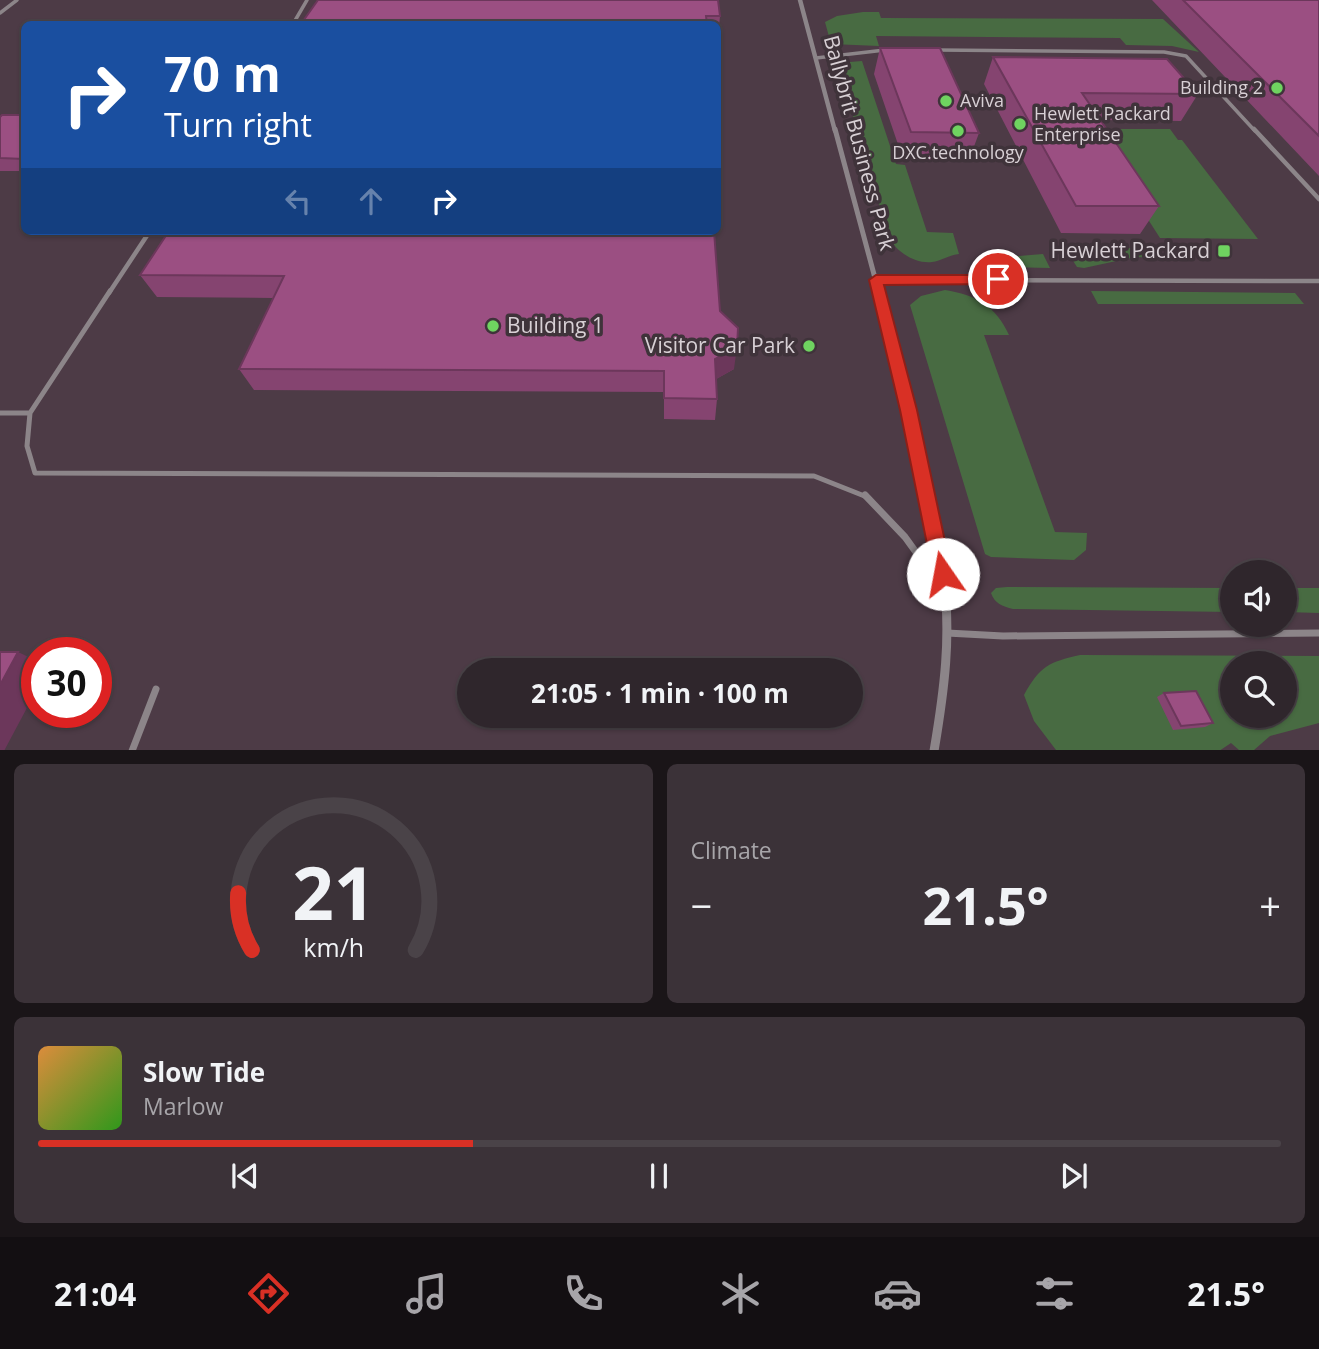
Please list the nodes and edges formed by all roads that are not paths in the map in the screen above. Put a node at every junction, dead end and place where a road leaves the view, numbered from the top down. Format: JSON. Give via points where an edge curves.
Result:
{"nodes":[{"id":1,"x":17,"y":0,"type":"edge"},
{"id":2,"x":307,"y":0,"type":"edge"},
{"id":3,"x":800,"y":0,"type":"edge"},
{"id":4,"x":0,"y":13,"type":"edge"},
{"id":5,"x":295,"y":21,"type":"edge"},
{"id":6,"x":886,"y":50,"type":"edge"},
{"id":7,"x":927,"y":50,"type":"edge"},
{"id":8,"x":816,"y":58,"type":"junction"},
{"id":9,"x":1319,"y":198,"type":"edge"},
{"id":10,"x":147,"y":235,"type":"edge"},
{"id":11,"x":876,"y":280,"type":"junction"},
{"id":12,"x":1319,"y":281,"type":"edge"},
{"id":13,"x":0,"y":413,"type":"edge"},
{"id":14,"x":30,"y":413,"type":"junction"},
{"id":15,"x":946,"y":594,"type":"junction"},
{"id":16,"x":947,"y":633,"type":"junction"},
{"id":17,"x":1319,"y":633,"type":"edge"},
{"id":18,"x":156,"y":689,"type":"dead end"},
{"id":19,"x":132,"y":750,"type":"edge"},
{"id":20,"x":934,"y":750,"type":"edge"}],
"edges":[{"from":1,"to":4,"type":"lane"},
{"from":2,"to":5,"type":"lane"},
{"from":3,"to":8,"type":"street","name":"Ballybrit Business Park"},
{"from":6,"to":8,"type":"lane"},
{"from":7,"to":9,"type":"lane","via":[[1186,56]]},
{"from":8,"to":11,"type":"street","name":"Ballybrit Business Park"},
{"from":10,"to":14,"type":"lane"},
{"from":11,"to":12,"type":"lane"},
{"from":11,"to":15,"type":"street","name":"Ballybrit Business Park"},
{"from":13,"to":14,"type":"lane"},
{"from":14,"to":15,"type":"lane","via":[[27,446],[35,473],[814,476],[866,495],[905,537]]},
{"from":15,"to":16,"type":"street","name":"Ballybrit Business Park"},
{"from":16,"to":17,"type":"lane"},
{"from":16,"to":20,"type":"street","name":"Ballybrit Business Park","via":[[945,685]]},
{"from":18,"to":19,"type":"lane"}]}
